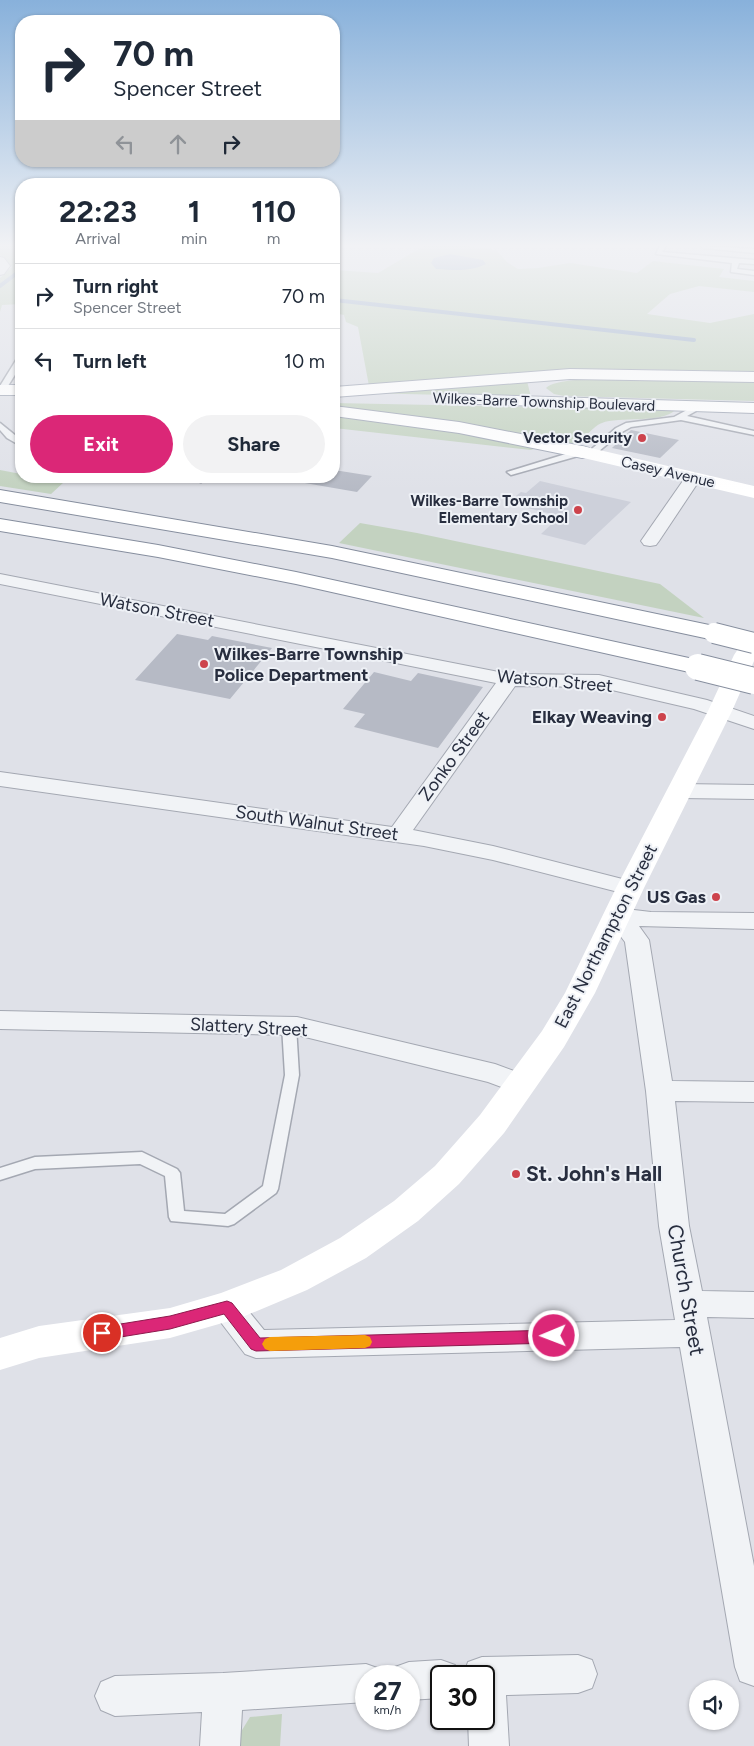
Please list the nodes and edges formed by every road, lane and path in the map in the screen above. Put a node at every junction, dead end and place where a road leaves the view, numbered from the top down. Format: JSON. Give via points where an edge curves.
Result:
{"nodes":[{"id":1,"x":15,"y":369,"type":"edge"},
{"id":2,"x":12,"y":374,"type":"joint"},
{"id":3,"x":589,"y":375,"type":"junction"},
{"id":4,"x":754,"y":377,"type":"edge"},
{"id":5,"x":0,"y":390,"type":"edge"},
{"id":6,"x":15,"y":390,"type":"edge"},
{"id":7,"x":340,"y":392,"type":"edge"},
{"id":8,"x":340,"y":396,"type":"edge"},
{"id":9,"x":581,"y":403,"type":"junction"},
{"id":10,"x":701,"y":406,"type":"junction"},
{"id":11,"x":754,"y":408,"type":"edge"},
{"id":12,"x":340,"y":412,"type":"edge"},
{"id":13,"x":679,"y":417,"type":"junction"},
{"id":14,"x":0,"y":425,"type":"edge"},
{"id":15,"x":754,"y":433,"type":"edge"},
{"id":16,"x":15,"y":440,"type":"edge"},
{"id":17,"x":586,"y":453,"type":"junction"},
{"id":18,"x":511,"y":472,"type":"dead end"},
{"id":19,"x":693,"y":478,"type":"junction"},
{"id":20,"x":752,"y":489,"type":"edge"},
{"id":21,"x":0,"y":496,"type":"edge"},
{"id":22,"x":0,"y":525,"type":"edge"},
{"id":23,"x":650,"y":541,"type":"dead end"},
{"id":24,"x":0,"y":579,"type":"edge"},
{"id":25,"x":754,"y":643,"type":"edge"},
{"id":26,"x":509,"y":680,"type":"junction"},
{"id":27,"x":754,"y":680,"type":"edge"},
{"id":28,"x":720,"y":711,"type":"junction"},
{"id":29,"x":754,"y":723,"type":"edge"},
{"id":30,"x":0,"y":779,"type":"edge"},
{"id":31,"x":680,"y":791,"type":"junction"},
{"id":32,"x":754,"y":792,"type":"edge"},
{"id":33,"x":399,"y":833,"type":"junction"},
{"id":34,"x":624,"y":902,"type":"junction"},
{"id":35,"x":754,"y":921,"type":"edge"},
{"id":36,"x":0,"y":1020,"type":"edge"},
{"id":37,"x":289,"y":1026,"type":"junction"},
{"id":38,"x":520,"y":1084,"type":"junction"},
{"id":39,"x":660,"y":1091,"type":"junction"},
{"id":40,"x":754,"y":1092,"type":"edge"},
{"id":41,"x":0,"y":1174,"type":"edge"},
{"id":42,"x":754,"y":1305,"type":"edge"},
{"id":43,"x":227,"y":1307,"type":"junction"},
{"id":44,"x":691,"y":1319,"type":"junction"},
{"id":45,"x":0,"y":1354,"type":"edge"},
{"id":46,"x":747,"y":1590,"type":"edge"},
{"id":47,"x":754,"y":1667,"type":"edge"},
{"id":48,"x":578,"y":1674,"type":"dead end"},
{"id":49,"x":495,"y":1676,"type":"edge"},
{"id":50,"x":355,"y":1685,"type":"edge"},
{"id":51,"x":223,"y":1692,"type":"junction"},
{"id":52,"x":115,"y":1696,"type":"dead end"},
{"id":53,"x":488,"y":1730,"type":"edge"},
{"id":54,"x":220,"y":1746,"type":"edge"},
{"id":55,"x":489,"y":1746,"type":"edge"}],
"edges":[{"from":1,"to":2,"type":"lane"},
{"from":2,"to":5,"type":"lane"},
{"from":3,"to":4,"type":"main road"},
{"from":3,"to":7,"type":"main road"},
{"from":3,"to":9,"type":"main road","via":[[539,384],[538,390],[543,395]]},
{"from":5,"to":6,"type":"main road"},
{"from":8,"to":9,"type":"main road","name":"Wilkes-Barre Township Boulevard"},
{"from":9,"to":10,"type":"main road","name":"Wilkes-Barre Township Boulevard"},
{"from":10,"to":11,"type":"main road","name":"Wilkes-Barre Township Boulevard"},
{"from":10,"to":13,"type":"lane"},
{"from":12,"to":17,"type":"main road","name":"Casey Avenue","via":[[444,424]]},
{"from":13,"to":15,"type":"lane"},
{"from":13,"to":17,"type":"lane","via":[[629,425]]},
{"from":14,"to":16,"type":"lane"},
{"from":17,"to":18,"type":"lane"},
{"from":17,"to":19,"type":"main road","name":"Casey Avenue"},
{"from":19,"to":20,"type":"main road","name":"Casey Avenue"},
{"from":19,"to":23,"type":"street"},
{"from":21,"to":25,"type":"main road","bridge":true,"via":[[332,552]]},
{"from":22,"to":27,"type":"main road","bridge":true,"via":[[296,578]]},
{"from":24,"to":26,"type":"street","name":"Watson Street"},
{"from":25,"to":28,"type":"main road","name":"East Northampton Street","via":[[745,655]]},
{"from":26,"to":28,"type":"street","name":"Watson Street","via":[[599,681]]},
{"from":26,"to":33,"type":"street","name":"Zonko Street"},
{"from":28,"to":29,"type":"street","name":"Watson Street"},
{"from":28,"to":31,"type":"main road","name":"East Northampton Street"},
{"from":30,"to":33,"type":"street","name":"South Walnut Street"},
{"from":31,"to":32,"type":"street"},
{"from":31,"to":34,"type":"main road","name":"East Northampton Street"},
{"from":33,"to":34,"type":"street","name":"South Walnut Street","via":[[474,847]]},
{"from":34,"to":35,"type":"street","name":"South Walnut Street","via":[[651,920]]},
{"from":34,"to":38,"type":"main road","name":"East Northampton Street","via":[[580,993]]},
{"from":34,"to":39,"type":"street","name":"Church Street","via":[[637,940]]},
{"from":36,"to":37,"type":"street","name":"Slattery Street"},
{"from":37,"to":38,"type":"street","name":"Slattery Street","via":[[495,1074]]},
{"from":37,"to":41,"type":"lane","via":[[292,1076],[270,1189],[228,1220],[177,1217],[172,1173],[142,1158],[36,1163]]},
{"from":38,"to":43,"type":"main road","name":"East Northampton Street","via":[[492,1124],[447,1175],[406,1211],[353,1248],[294,1280]]},
{"from":39,"to":40,"type":"street"},
{"from":39,"to":44,"type":"street","name":"Church Street","via":[[674,1226]]},
{"from":42,"to":44,"type":"street"},
{"from":43,"to":44,"type":"street","via":[[256,1344]]},
{"from":43,"to":45,"type":"main road","name":"East Northampton Street","via":[[170,1323],[39,1342]]},
{"from":44,"to":46,"type":"street","name":"Church Street"},
{"from":46,"to":47,"type":"street","name":"Church Street"},
{"from":48,"to":49,"type":"street"},
{"from":50,"to":51,"type":"street"},
{"from":51,"to":52,"type":"street"},
{"from":51,"to":54,"type":"street"},
{"from":53,"to":55,"type":"street"}]}
